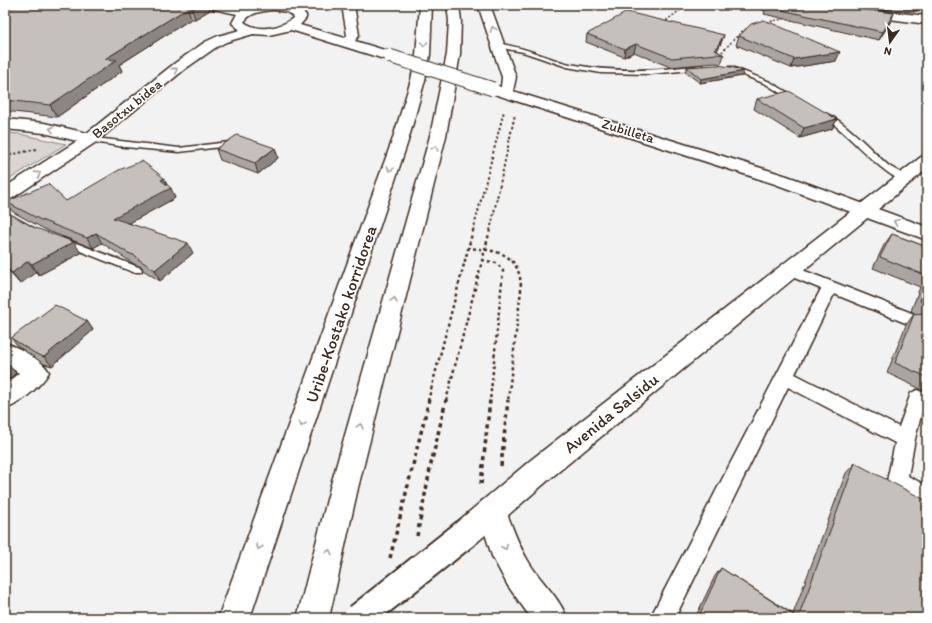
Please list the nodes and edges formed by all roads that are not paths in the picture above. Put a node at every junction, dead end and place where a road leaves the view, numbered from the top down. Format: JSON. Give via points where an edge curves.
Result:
{"nodes":[{"id":1,"x":208,"y":5,"type":"edge"},
{"id":2,"x":348,"y":5,"type":"edge"},
{"id":3,"x":426,"y":5,"type":"edge"},
{"id":4,"x":453,"y":5,"type":"edge"},
{"id":5,"x":484,"y":5,"type":"edge"},
{"id":6,"x":270,"y":6,"type":"edge"},
{"id":7,"x":849,"y":11,"type":"edge"},
{"id":8,"x":248,"y":13,"type":"junction"},
{"id":9,"x":927,"y":20,"type":"edge"},
{"id":10,"x":292,"y":26,"type":"junction"},
{"id":11,"x":252,"y":30,"type":"junction"},
{"id":12,"x":348,"y":43,"type":"junction"},
{"id":13,"x":499,"y":46,"type":"junction"},
{"id":14,"x":706,"y":66,"type":"edge"},
{"id":15,"x":723,"y":67,"type":"edge"},
{"id":16,"x":502,"y":95,"type":"junction"},
{"id":17,"x":807,"y":105,"type":"edge"},
{"id":18,"x":820,"y":113,"type":"edge"},
{"id":19,"x":5,"y":124,"type":"edge"},
{"id":20,"x":90,"y":138,"type":"junction"},
{"id":21,"x":229,"y":144,"type":"edge"},
{"id":22,"x":927,"y":161,"type":"edge"},
{"id":23,"x":905,"y":178,"type":"junction"},
{"id":24,"x":5,"y":195,"type":"edge"},
{"id":25,"x":866,"y":210,"type":"junction"},
{"id":26,"x":927,"y":234,"type":"edge"},
{"id":27,"x":50,"y":236,"type":"edge"},
{"id":28,"x":137,"y":270,"type":"edge"},
{"id":29,"x":790,"y":270,"type":"junction"},
{"id":30,"x":830,"y":286,"type":"junction"},
{"id":31,"x":908,"y":318,"type":"dead end"},
{"id":32,"x":5,"y":352,"type":"edge"},
{"id":33,"x":784,"y":377,"type":"junction"},
{"id":34,"x":5,"y":399,"type":"edge"},
{"id":35,"x":927,"y":402,"type":"edge"},
{"id":36,"x":905,"y":439,"type":"junction"},
{"id":37,"x":927,"y":497,"type":"edge"},
{"id":38,"x":478,"y":522,"type":"junction"},
{"id":39,"x":316,"y":604,"type":"edge"},
{"id":40,"x":234,"y":618,"type":"edge"},
{"id":41,"x":359,"y":618,"type":"edge"},
{"id":42,"x":551,"y":618,"type":"edge"},
{"id":43,"x":662,"y":618,"type":"edge"}],
"edges":[{"from":1,"to":8,"type":"main road"},
{"from":2,"to":12,"type":"main road","via":[[353,35]]},
{"from":3,"to":40,"type":"main road","name":"Uribe-Kostako korridorea","one_way":true,"via":[[423,55],[400,141]]},
{"from":39,"to":4,"type":"main road","one_way":true,"via":[[344,488],[438,136],[454,40]]},
{"from":13,"to":5,"type":"main road","one_way":true},
{"from":6,"to":8,"type":"main road"},
{"from":6,"to":10,"type":"main road","via":[[299,9],[300,18]]},
{"from":7,"to":9,"type":"main road"},
{"from":8,"to":11,"type":"main road","via":[[242,16],[238,23],[245,29]]},
{"from":10,"to":11,"type":"main road","name":"Basotxu bidea","via":[[272,31]]},
{"from":10,"to":12,"type":"main road","name":"Zubilleta"},
{"from":20,"to":11,"type":"main road","name":"Basotxu bidea","one_way":true,"via":[[210,45],[222,38]]},
{"from":12,"to":16,"type":"main road","name":"Zubilleta","bridge":true},
{"from":13,"to":14,"type":"lane","via":[[517,47],[564,64],[609,73],[647,73]]},
{"from":13,"to":16,"type":"main road","via":[[508,77],[508,87]]},
{"from":15,"to":17,"type":"lane","via":[[768,83]]},
{"from":16,"to":25,"type":"main road","name":"Zubilleta","via":[[781,180]]},
{"from":18,"to":23,"type":"lane","via":[[839,124],[887,168]]},
{"from":20,"to":19,"type":"main road","one_way":true,"via":[[44,128]]},
{"from":20,"to":21,"type":"lane","via":[[125,145],[179,150]]},
{"from":24,"to":20,"type":"main road","name":"Basotxu bidea","one_way":true},
{"from":22,"to":23,"type":"main road","name":"Avenida Salsidu"},
{"from":23,"to":25,"type":"main road","name":"Avenida Salsidu"},
{"from":26,"to":25,"type":"main road","name":"Zubilleta","one_way":true},
{"from":25,"to":29,"type":"main road","name":"Avenida Salsidu"},
{"from":27,"to":28,"type":"lane"},
{"from":29,"to":30,"type":"street"},
{"from":29,"to":38,"type":"main road","name":"Avenida Salsidu"},
{"from":30,"to":31,"type":"street"},
{"from":30,"to":33,"type":"street"},
{"from":32,"to":34,"type":"main road","via":[[37,372]]},
{"from":33,"to":36,"type":"street"},
{"from":33,"to":43,"type":"street"},
{"from":35,"to":36,"type":"street","via":[[917,398]]},
{"from":36,"to":37,"type":"street","via":[[897,481]]},
{"from":38,"to":41,"type":"main road","name":"Avenida Salsidu","bridge":true},
{"from":38,"to":42,"type":"main road","one_way":true,"via":[[504,545],[519,575]]}]}
